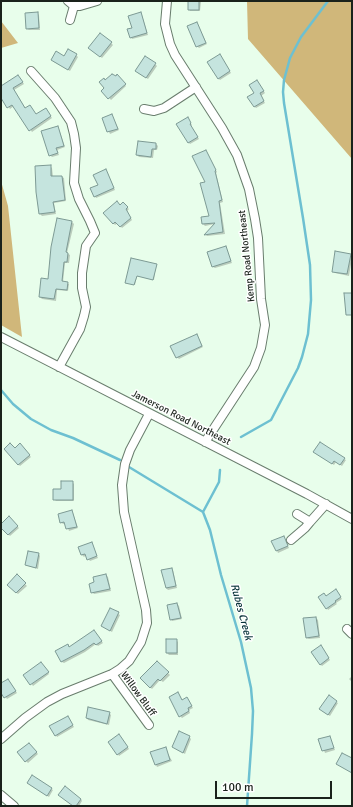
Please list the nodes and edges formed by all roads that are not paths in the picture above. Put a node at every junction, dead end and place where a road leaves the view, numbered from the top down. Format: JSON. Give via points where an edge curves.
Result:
{"nodes":[{"id":1,"x":97,"y":1,"type":"edge"},
{"id":2,"x":167,"y":1,"type":"edge"},
{"id":3,"x":71,"y":3,"type":"edge"},
{"id":4,"x":70,"y":20,"type":"dead end"},
{"id":5,"x":31,"y":71,"type":"dead end"},
{"id":6,"x":196,"y":88,"type":"junction"},
{"id":7,"x":144,"y":109,"type":"dead end"},
{"id":8,"x":1,"y":336,"type":"edge"},
{"id":9,"x":59,"y":367,"type":"junction"},
{"id":10,"x":149,"y":414,"type":"junction"},
{"id":11,"x":205,"y":442,"type":"junction"},
{"id":12,"x":326,"y":504,"type":"junction"},
{"id":13,"x":297,"y":514,"type":"dead end"},
{"id":14,"x":352,"y":519,"type":"edge"},
{"id":15,"x":310,"y":522,"type":"junction"},
{"id":16,"x":291,"y":540,"type":"dead end"},
{"id":17,"x":112,"y":674,"type":"junction"},
{"id":18,"x":149,"y":725,"type":"dead end"},
{"id":19,"x":1,"y":739,"type":"edge"},
{"id":20,"x":1,"y":795,"type":"edge"},
{"id":21,"x":14,"y":806,"type":"edge"}],
"edges":[{"from":1,"to":3,"type":"street"},
{"from":2,"to":6,"type":"street","name":"Kemp Road Northeast","via":[[166,24],[170,44]]},
{"from":3,"to":4,"type":"street"},
{"from":5,"to":9,"type":"street","via":[[55,98],[70,122],[76,148],[74,183],[94,233],[86,246],[82,273],[86,307],[84,316],[80,329]]},
{"from":6,"to":7,"type":"street","via":[[164,108],[154,111]]},
{"from":6,"to":11,"type":"street","name":"Kemp Road Northeast","via":[[230,142],[245,176],[255,219],[264,325],[256,362]]},
{"from":8,"to":9,"type":"street","name":"Jamerson Road Northeast"},
{"from":9,"to":10,"type":"street","name":"Jamerson Road Northeast"},
{"from":10,"to":11,"type":"street","name":"Jamerson Road Northeast"},
{"from":10,"to":17,"type":"street","via":[[130,450],[122,485],[124,512],[147,623],[136,652],[125,665]]},
{"from":11,"to":12,"type":"street","name":"Jamerson Road Northeast"},
{"from":12,"to":14,"type":"street","name":"Jamerson Road Northeast"},
{"from":12,"to":15,"type":"street"},
{"from":13,"to":15,"type":"street"},
{"from":15,"to":16,"type":"street"},
{"from":17,"to":18,"type":"street","name":"Willow Bluff"},
{"from":17,"to":19,"type":"street","via":[[47,702]]},
{"from":20,"to":21,"type":"street"}]}
